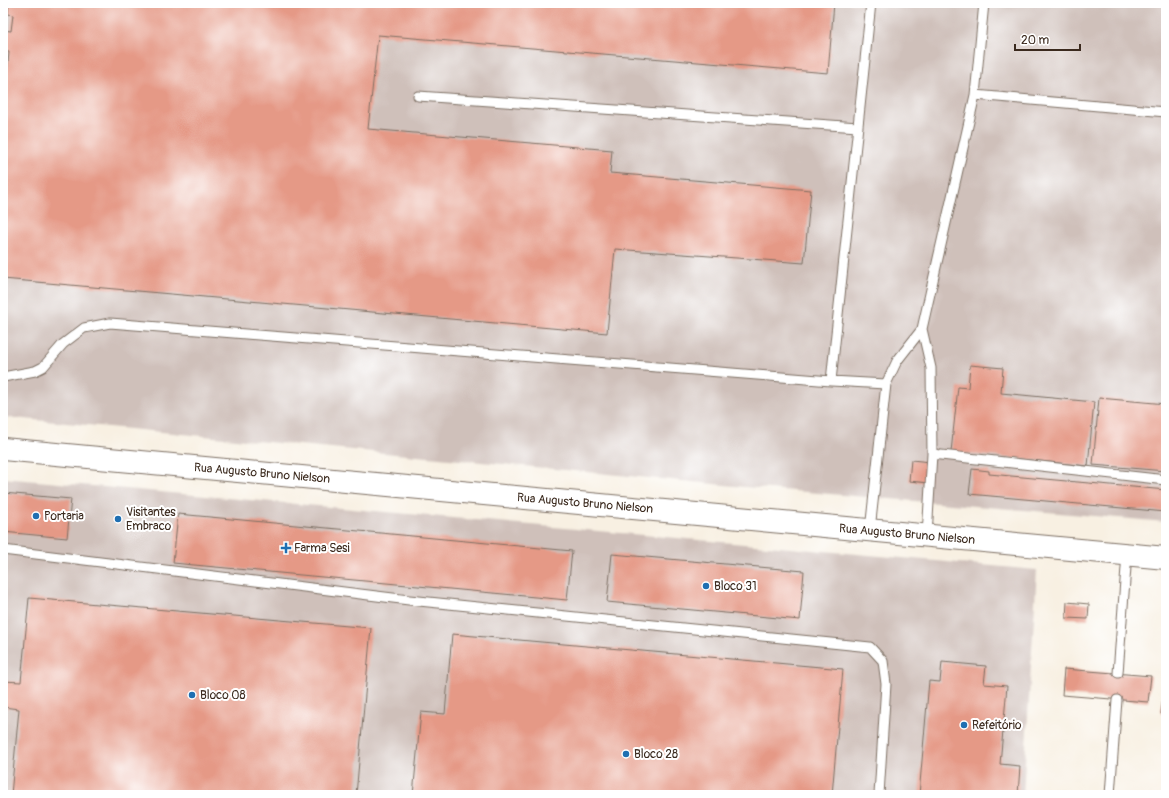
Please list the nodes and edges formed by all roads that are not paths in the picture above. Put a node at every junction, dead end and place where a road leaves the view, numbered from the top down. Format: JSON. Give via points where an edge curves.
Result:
{"nodes":[{"id":1,"x":871,"y":3,"type":"edge"},
{"id":2,"x":984,"y":3,"type":"edge"},
{"id":3,"x":974,"y":95,"type":"junction"},
{"id":4,"x":418,"y":96,"type":"dead end"},
{"id":5,"x":1166,"y":112,"type":"edge"},
{"id":6,"x":858,"y":127,"type":"junction"},
{"id":7,"x":922,"y":329,"type":"junction"},
{"id":8,"x":3,"y":377,"type":"edge"},
{"id":9,"x":831,"y":381,"type":"junction"},
{"id":10,"x":886,"y":384,"type":"junction"},
{"id":11,"x":3,"y":449,"type":"edge"},
{"id":12,"x":932,"y":454,"type":"junction"},
{"id":13,"x":1166,"y":480,"type":"edge"},
{"id":14,"x":870,"y":530,"type":"junction"},
{"id":15,"x":927,"y":535,"type":"junction"},
{"id":16,"x":3,"y":550,"type":"edge"},
{"id":17,"x":1127,"y":554,"type":"junction"},
{"id":18,"x":1166,"y":558,"type":"edge"},
{"id":19,"x":1118,"y":673,"type":"dead end"},
{"id":20,"x":1117,"y":700,"type":"dead end"},
{"id":21,"x":879,"y":795,"type":"edge"},
{"id":22,"x":1110,"y":795,"type":"edge"}],
"edges":[{"from":1,"to":6,"type":"lane"},
{"from":2,"to":3,"type":"lane"},
{"from":3,"to":5,"type":"lane"},
{"from":3,"to":7,"type":"lane"},
{"from":4,"to":6,"type":"lane"},
{"from":6,"to":9,"type":"lane"},
{"from":7,"to":10,"type":"lane","via":[[896,361]]},
{"from":7,"to":12,"type":"lane","via":[[931,368]]},
{"from":8,"to":9,"type":"lane","via":[[34,371],[43,366],[62,344],[84,328],[110,323]]},
{"from":9,"to":10,"type":"lane"},
{"from":10,"to":14,"type":"lane"},
{"from":11,"to":14,"type":"main road","name":"Rua Augusto Bruno Nielson"},
{"from":12,"to":13,"type":"lane"},
{"from":12,"to":15,"type":"lane"},
{"from":14,"to":15,"type":"main road","name":"Rua Augusto Bruno Nielson"},
{"from":15,"to":17,"type":"main road","name":"Rua Augusto Bruno Nielson"},
{"from":16,"to":21,"type":"lane","via":[[409,600],[870,647],[883,661],[886,684]]},
{"from":17,"to":18,"type":"main road","name":"Rua Augusto Bruno Nielson"},
{"from":17,"to":19,"type":"lane"},
{"from":20,"to":22,"type":"lane"}]}
